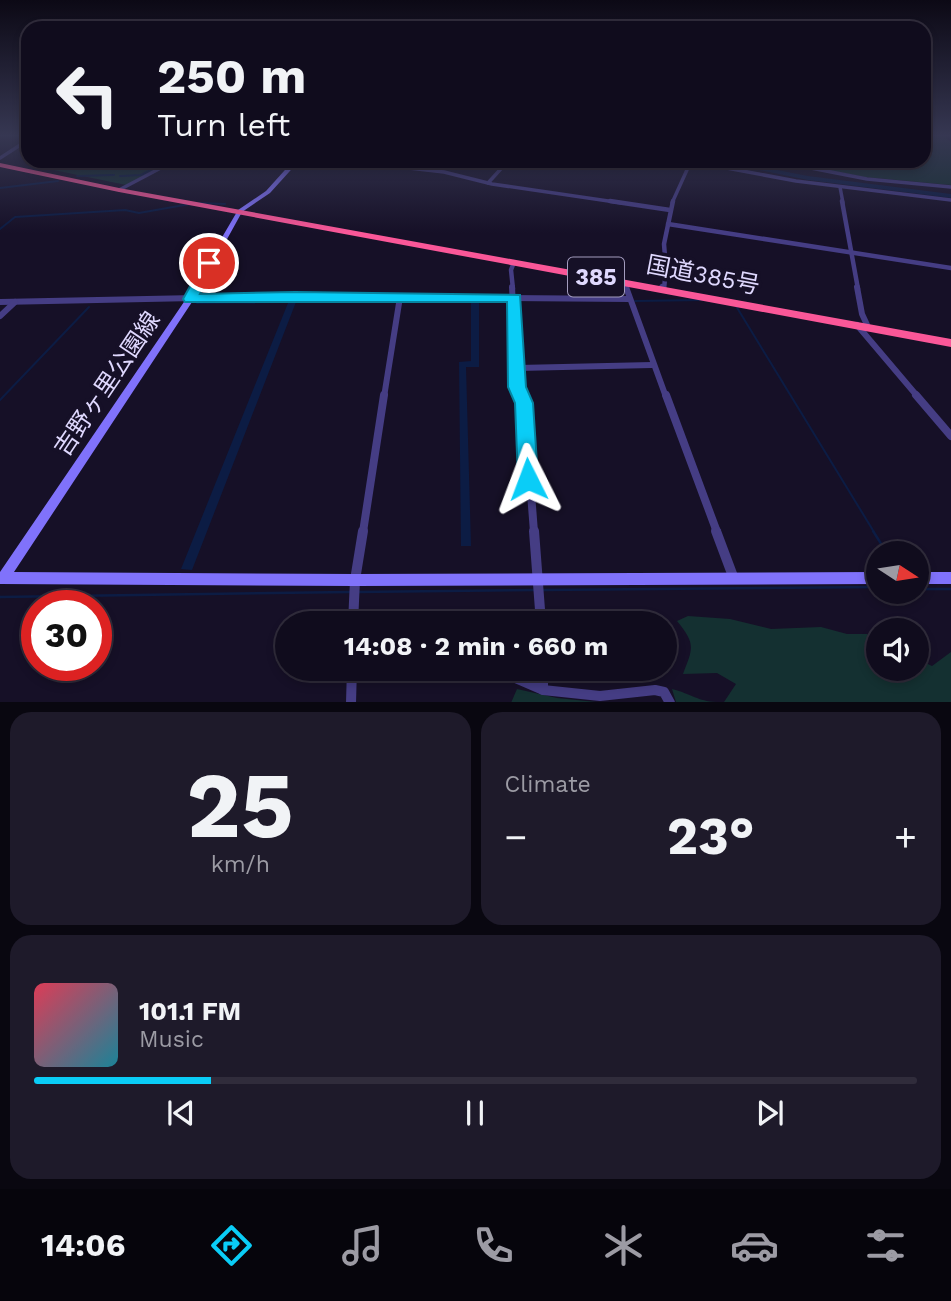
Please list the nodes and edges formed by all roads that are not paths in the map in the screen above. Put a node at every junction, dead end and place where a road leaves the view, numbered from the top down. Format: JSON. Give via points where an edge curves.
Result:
{"nodes":[{"id":1,"x":8,"y":167,"type":"edge"},
{"id":2,"x":161,"y":168,"type":"edge"},
{"id":3,"x":290,"y":168,"type":"edge"},
{"id":4,"x":413,"y":168,"type":"edge"},
{"id":5,"x":502,"y":168,"type":"edge"},
{"id":6,"x":687,"y":168,"type":"edge"},
{"id":7,"x":730,"y":168,"type":"edge"},
{"id":8,"x":808,"y":168,"type":"edge"},
{"id":9,"x":488,"y":183,"type":"junction"},
{"id":10,"x":840,"y":187,"type":"junction"},
{"id":11,"x":951,"y":187,"type":"edge"},
{"id":12,"x":119,"y":190,"type":"junction"},
{"id":13,"x":951,"y":200,"type":"edge"},
{"id":14,"x":670,"y":210,"type":"junction"},
{"id":15,"x":240,"y":211,"type":"junction"},
{"id":16,"x":668,"y":224,"type":"junction"},
{"id":17,"x":853,"y":253,"type":"junction"},
{"id":18,"x":514,"y":262,"type":"junction"},
{"id":19,"x":951,"y":268,"type":"edge"},
{"id":20,"x":624,"y":282,"type":"junction"},
{"id":21,"x":664,"y":289,"type":"junction"},
{"id":22,"x":400,"y":297,"type":"junction"},
{"id":23,"x":514,"y":298,"type":"junction"},
{"id":24,"x":190,"y":299,"type":"junction"},
{"id":25,"x":629,"y":299,"type":"junction"},
{"id":26,"x":0,"y":302,"type":"edge"},
{"id":27,"x":15,"y":302,"type":"junction"},
{"id":28,"x":0,"y":316,"type":"edge"},
{"id":29,"x":862,"y":326,"type":"junction"},
{"id":30,"x":951,"y":343,"type":"edge"},
{"id":31,"x":652,"y":365,"type":"junction"},
{"id":32,"x":518,"y":368,"type":"junction"},
{"id":33,"x":951,"y":436,"type":"edge"},
{"id":34,"x":866,"y":578,"type":"edge"},
{"id":35,"x":929,"y":578,"type":"edge"},
{"id":36,"x":951,"y":578,"type":"edge"},
{"id":37,"x":1,"y":579,"type":"edge"},
{"id":38,"x":734,"y":579,"type":"junction"},
{"id":39,"x":355,"y":580,"type":"junction"},
{"id":40,"x":538,"y":580,"type":"junction"},
{"id":41,"x":354,"y":611,"type":"edge"},
{"id":42,"x":540,"y":611,"type":"edge"},
{"id":43,"x":352,"y":681,"type":"edge"},
{"id":44,"x":522,"y":681,"type":"edge"},
{"id":45,"x":543,"y":681,"type":"edge"},
{"id":46,"x":543,"y":690,"type":"junction"},
{"id":47,"x":351,"y":702,"type":"edge"},
{"id":48,"x":670,"y":702,"type":"edge"}],
"edges":[{"from":1,"to":12,"type":"highway","number":"385"},
{"from":2,"to":12,"type":"street"},
{"from":3,"to":15,"type":"main road","via":[[268,192]]},
{"from":4,"to":9,"type":"street"},
{"from":5,"to":9,"type":"street"},
{"from":6,"to":14,"type":"street"},
{"from":7,"to":10,"type":"street"},
{"from":8,"to":11,"type":"street","via":[[856,178]]},
{"from":9,"to":14,"type":"street"},
{"from":10,"to":13,"type":"street"},
{"from":10,"to":17,"type":"street"},
{"from":12,"to":15,"type":"highway","number":"385"},
{"from":14,"to":16,"type":"street"},
{"from":15,"to":18,"type":"highway","name":"国道385号","number":"385"},
{"from":15,"to":24,"type":"main road","name":"吉野ヶ里公園線"},
{"from":16,"to":17,"type":"street"},
{"from":16,"to":21,"type":"street","via":[[663,247],[668,270]]},
{"from":17,"to":19,"type":"street"},
{"from":17,"to":29,"type":"street"},
{"from":18,"to":20,"type":"highway","name":"国道385号","number":"385"},
{"from":18,"to":23,"type":"street"},
{"from":20,"to":21,"type":"highway","name":"国道385号","number":"385"},
{"from":20,"to":25,"type":"street"},
{"from":21,"to":29,"type":"highway","name":"国道385号","number":"385"},
{"from":22,"to":23,"type":"street"},
{"from":22,"to":24,"type":"street"},
{"from":22,"to":39,"type":"street"},
{"from":23,"to":25,"type":"street"},
{"from":23,"to":32,"type":"street"},
{"from":24,"to":27,"type":"street"},
{"from":24,"to":37,"type":"main road","name":"吉野ヶ里公園線"},
{"from":25,"to":31,"type":"street"},
{"from":26,"to":27,"type":"street"},
{"from":27,"to":28,"type":"street"},
{"from":29,"to":30,"type":"highway","name":"国道385号","number":"385"},
{"from":29,"to":33,"type":"street"},
{"from":31,"to":32,"type":"street"},
{"from":31,"to":38,"type":"street"},
{"from":32,"to":40,"type":"street"},
{"from":34,"to":38,"type":"main road"},
{"from":35,"to":36,"type":"main road"},
{"from":37,"to":39,"type":"main road"},
{"from":38,"to":40,"type":"main road"},
{"from":39,"to":40,"type":"main road"},
{"from":39,"to":41,"type":"street"},
{"from":40,"to":42,"type":"street"},
{"from":43,"to":47,"type":"street"},
{"from":44,"to":46,"type":"street"},
{"from":45,"to":46,"type":"street"},
{"from":46,"to":48,"type":"street","via":[[600,696],[656,690],[664,692]]}]}
